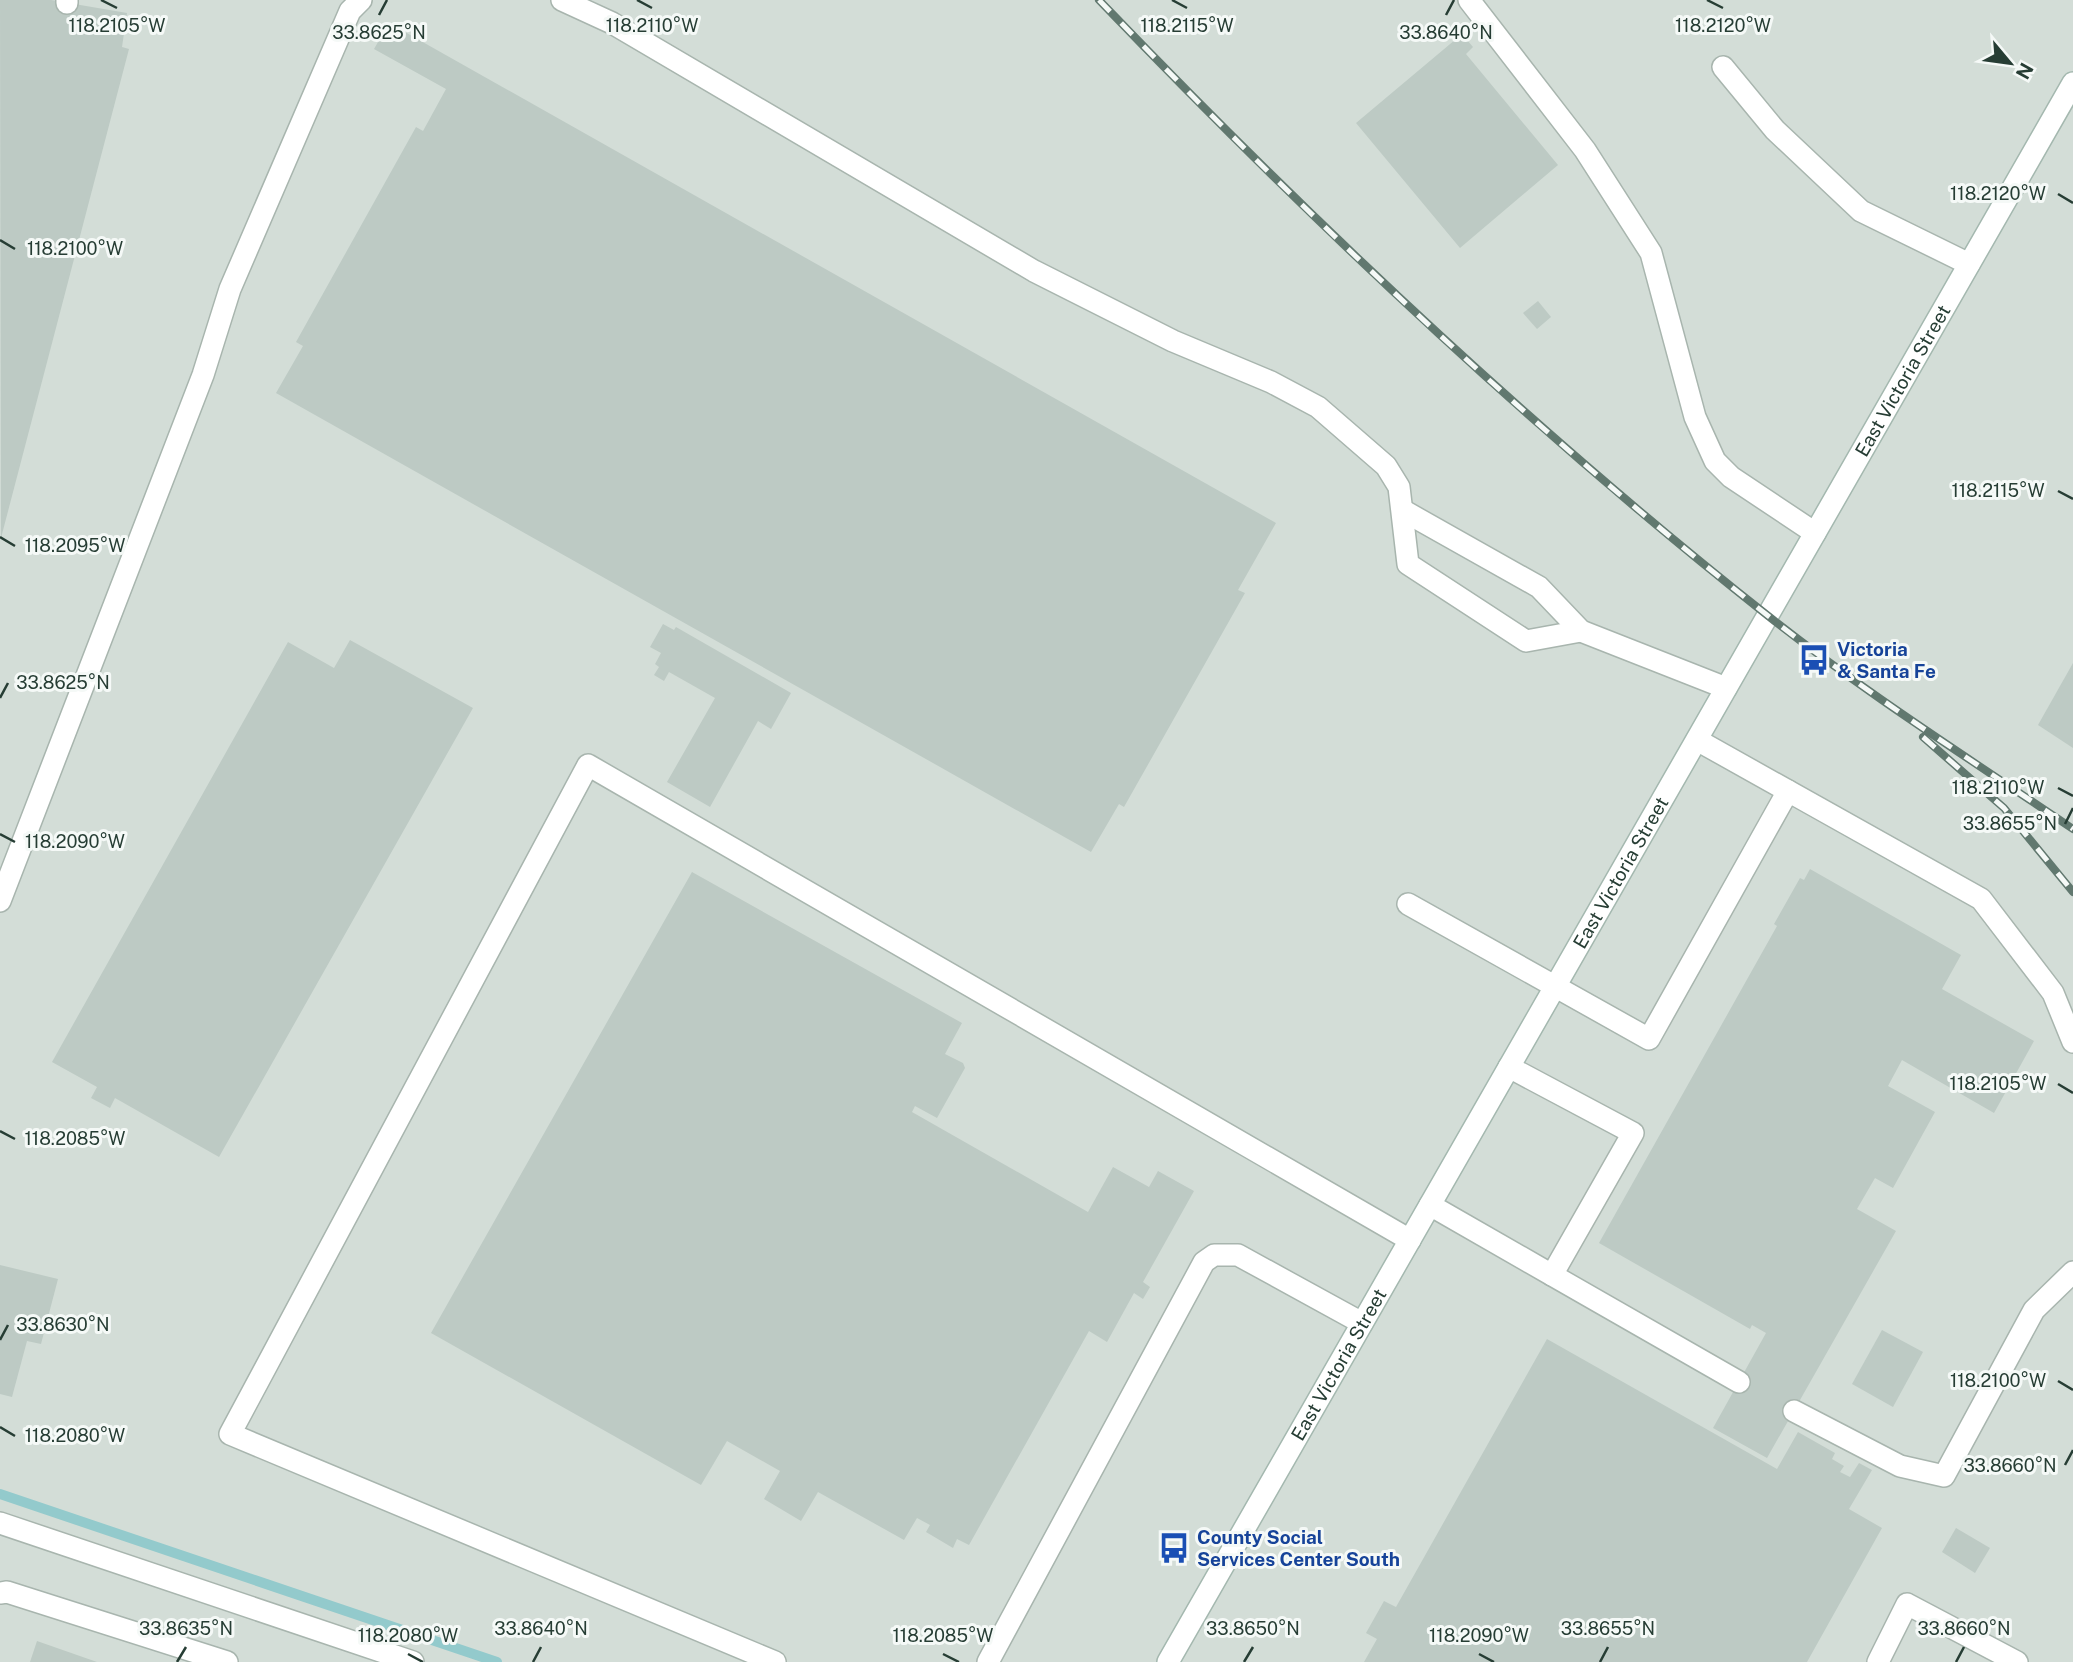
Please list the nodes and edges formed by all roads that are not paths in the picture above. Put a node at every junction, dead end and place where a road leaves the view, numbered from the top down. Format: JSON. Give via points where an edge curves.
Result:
{"nodes":[{"id":1,"x":361,"y":0,"type":"edge"},
{"id":2,"x":562,"y":0,"type":"edge"},
{"id":3,"x":607,"y":0,"type":"edge"},
{"id":4,"x":1469,"y":0,"type":"edge"},
{"id":5,"x":1493,"y":0,"type":"edge"},
{"id":6,"x":612,"y":23,"type":"junction"},
{"id":7,"x":1494,"y":34,"type":"junction"},
{"id":8,"x":1723,"y":67,"type":"dead end"},
{"id":9,"x":2073,"y":83,"type":"edge"},
{"id":10,"x":1969,"y":264,"type":"junction"},
{"id":11,"x":1404,"y":511,"type":"junction"},
{"id":12,"x":1815,"y":533,"type":"junction"},
{"id":13,"x":1581,"y":631,"type":"junction"},
{"id":14,"x":1726,"y":688,"type":"junction"},
{"id":15,"x":1697,"y":740,"type":"junction"},
{"id":16,"x":1788,"y":791,"type":"junction"},
{"id":17,"x":0,"y":901,"type":"edge"},
{"id":18,"x":1408,"y":904,"type":"dead end"},
{"id":19,"x":1555,"y":988,"type":"junction"},
{"id":20,"x":2073,"y":1042,"type":"edge"},
{"id":21,"x":1509,"y":1068,"type":"junction"},
{"id":22,"x":1430,"y":1205,"type":"junction"},
{"id":23,"x":1410,"y":1240,"type":"junction"},
{"id":24,"x":2073,"y":1272,"type":"edge"},
{"id":25,"x":1552,"y":1275,"type":"junction"},
{"id":26,"x":1362,"y":1323,"type":"junction"},
{"id":27,"x":1739,"y":1382,"type":"dead end"},
{"id":28,"x":1794,"y":1411,"type":"dead end"},
{"id":29,"x":0,"y":1523,"type":"edge"},
{"id":30,"x":0,"y":1593,"type":"edge"},
{"id":31,"x":227,"y":1662,"type":"edge"},
{"id":32,"x":413,"y":1662,"type":"edge"},
{"id":33,"x":775,"y":1662,"type":"edge"},
{"id":34,"x":988,"y":1662,"type":"edge"},
{"id":35,"x":1168,"y":1662,"type":"edge"},
{"id":36,"x":1878,"y":1662,"type":"edge"},
{"id":37,"x":2017,"y":1662,"type":"edge"}],
"edges":[{"from":1,"to":17,"type":"street","via":[[350,11],[230,289],[203,375]]},
{"from":2,"to":6,"type":"street"},
{"from":3,"to":6,"type":"street"},
{"from":4,"to":7,"type":"street"},
{"from":5,"to":7,"type":"street"},
{"from":6,"to":11,"type":"street","via":[[1034,271],[1318,407],[1386,466],[1399,487]]},
{"from":7,"to":12,"type":"street","via":[[1585,150],[1651,253],[1695,418],[1715,461],[1731,477]]},
{"from":8,"to":10,"type":"street","via":[[1775,130],[1861,211]]},
{"from":9,"to":10,"type":"street","name":"East Victoria Street"},
{"from":10,"to":12,"type":"street","name":"East Victoria Street"},
{"from":11,"to":13,"type":"street","via":[[1539,587]]},
{"from":11,"to":13,"type":"street","via":[[1408,564],[1526,641]]},
{"from":12,"to":14,"type":"street","name":"East Victoria Street"},
{"from":13,"to":14,"type":"street"},
{"from":14,"to":15,"type":"street","name":"East Victoria Street"},
{"from":15,"to":16,"type":"street"},
{"from":15,"to":19,"type":"street","name":"East Victoria Street"},
{"from":16,"to":19,"type":"street","via":[[1648,1039]]},
{"from":16,"to":20,"type":"street","via":[[1982,899],[2053,993]]},
{"from":18,"to":19,"type":"street"},
{"from":19,"to":21,"type":"street","name":"East Victoria Street"},
{"from":21,"to":22,"type":"street","name":"East Victoria Street"},
{"from":21,"to":25,"type":"street","via":[[1633,1133]]},
{"from":22,"to":23,"type":"street","name":"East Victoria Street"},
{"from":22,"to":25,"type":"street"},
{"from":23,"to":26,"type":"street","name":"East Victoria Street"},
{"from":23,"to":33,"type":"street","via":[[588,765],[230,1434]]},
{"from":24,"to":28,"type":"street","via":[[2034,1310],[1944,1476],[1900,1466]]},
{"from":25,"to":27,"type":"street"},
{"from":26,"to":34,"type":"street","via":[[1238,1255],[1214,1255],[1204,1262]]},
{"from":26,"to":35,"type":"street","name":"East Victoria Street"},
{"from":29,"to":32,"type":"street"},
{"from":30,"to":31,"type":"street"},
{"from":36,"to":37,"type":"street","via":[[1907,1604]]}]}
